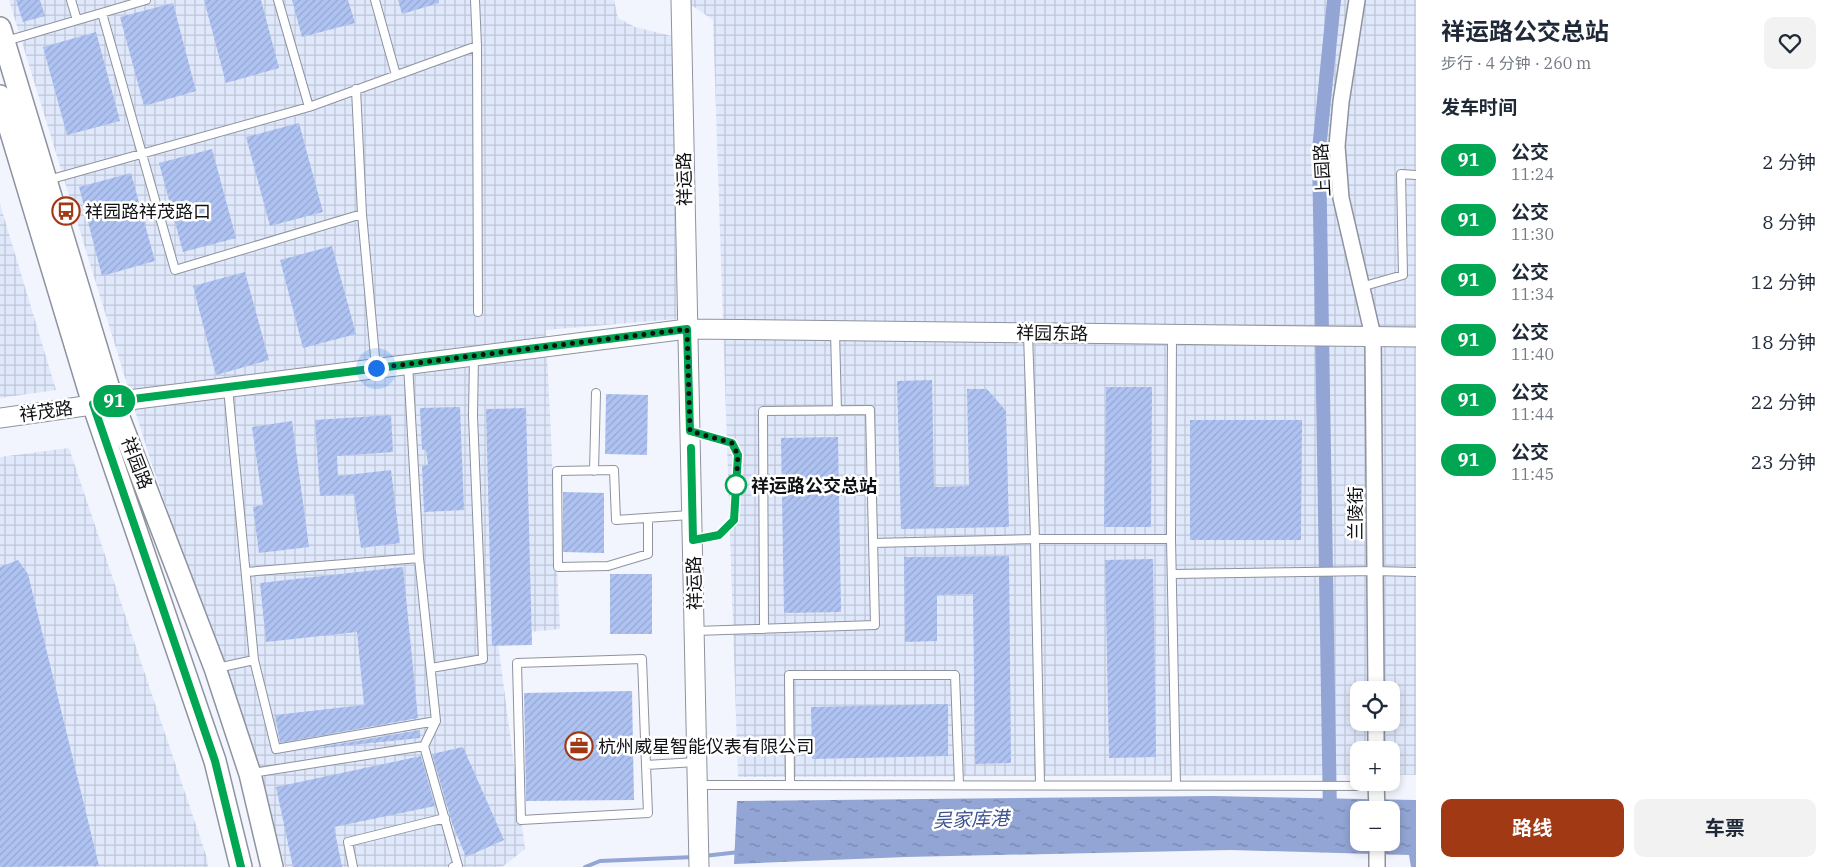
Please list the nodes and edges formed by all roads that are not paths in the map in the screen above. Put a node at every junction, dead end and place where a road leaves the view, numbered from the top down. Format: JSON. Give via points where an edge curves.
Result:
{"nodes":[{"id":1,"x":70,"y":0,"type":"edge"},
{"id":2,"x":146,"y":0,"type":"edge"},
{"id":3,"x":278,"y":0,"type":"edge"},
{"id":4,"x":375,"y":0,"type":"edge"},
{"id":5,"x":475,"y":0,"type":"edge"},
{"id":6,"x":681,"y":0,"type":"edge"},
{"id":7,"x":1357,"y":0,"type":"edge"},
{"id":8,"x":102,"y":13,"type":"junction"},
{"id":9,"x":77,"y":20,"type":"junction"},
{"id":10,"x":2,"y":35,"type":"edge"},
{"id":11,"x":477,"y":46,"type":"junction"},
{"id":12,"x":396,"y":75,"type":"junction"},
{"id":13,"x":356,"y":89,"type":"junction"},
{"id":14,"x":0,"y":96,"type":"edge"},
{"id":15,"x":308,"y":107,"type":"junction"},
{"id":16,"x":1416,"y":174,"type":"edge"},
{"id":17,"x":46,"y":181,"type":"junction"},
{"id":18,"x":362,"y":214,"type":"junction"},
{"id":19,"x":1361,"y":287,"type":"junction"},
{"id":20,"x":478,"y":312,"type":"dead end"},
{"id":21,"x":687,"y":329,"type":"junction"},
{"id":22,"x":835,"y":331,"type":"junction"},
{"id":23,"x":1028,"y":333,"type":"junction"},
{"id":24,"x":1172,"y":334,"type":"junction"},
{"id":25,"x":1373,"y":336,"type":"junction"},
{"id":26,"x":1416,"y":337,"type":"edge"},
{"id":27,"x":474,"y":356,"type":"junction"},
{"id":28,"x":408,"y":364,"type":"junction"},
{"id":29,"x":376,"y":368,"type":"junction"},
{"id":30,"x":228,"y":387,"type":"junction"},
{"id":31,"x":596,"y":393,"type":"dead end"},
{"id":32,"x":103,"y":403,"type":"junction"},
{"id":33,"x":837,"y":411,"type":"junction"},
{"id":34,"x":0,"y":418,"type":"edge"},
{"id":35,"x":690,"y":431,"type":"junction"},
{"id":36,"x":594,"y":471,"type":"junction"},
{"id":37,"x":692,"y":515,"type":"junction"},
{"id":38,"x":648,"y":518,"type":"junction"},
{"id":39,"x":1035,"y":539,"type":"junction"},
{"id":40,"x":1171,"y":539,"type":"junction"},
{"id":41,"x":693,"y":540,"type":"junction"},
{"id":42,"x":873,"y":544,"type":"junction"},
{"id":43,"x":419,"y":558,"type":"junction"},
{"id":44,"x":1375,"y":571,"type":"junction"},
{"id":45,"x":246,"y":572,"type":"junction"},
{"id":46,"x":1416,"y":572,"type":"edge"},
{"id":47,"x":1172,"y":574,"type":"junction"},
{"id":48,"x":764,"y":629,"type":"junction"},
{"id":49,"x":695,"y":631,"type":"junction"},
{"id":50,"x":254,"y":660,"type":"junction"},
{"id":51,"x":215,"y":668,"type":"junction"},
{"id":52,"x":431,"y":668,"type":"junction"},
{"id":53,"x":1376,"y":681,"type":"edge"},
{"id":54,"x":436,"y":721,"type":"junction"},
{"id":55,"x":424,"y":746,"type":"junction"},
{"id":56,"x":698,"y":762,"type":"junction"},
{"id":57,"x":646,"y":765,"type":"junction"},
{"id":58,"x":250,"y":774,"type":"junction"},
{"id":59,"x":698,"y":785,"type":"junction"},
{"id":60,"x":790,"y":785,"type":"junction"},
{"id":61,"x":959,"y":785,"type":"junction"},
{"id":62,"x":1040,"y":785,"type":"junction"},
{"id":63,"x":1176,"y":786,"type":"junction"},
{"id":64,"x":1350,"y":787,"type":"edge"},
{"id":65,"x":445,"y":818,"type":"junction"},
{"id":66,"x":1377,"y":851,"type":"edge"},
{"id":67,"x":241,"y":867,"type":"edge"},
{"id":68,"x":272,"y":867,"type":"edge"},
{"id":69,"x":353,"y":867,"type":"edge"},
{"id":70,"x":453,"y":867,"type":"edge"},
{"id":71,"x":699,"y":867,"type":"edge"},
{"id":72,"x":1377,"y":867,"type":"edge"}],
"edges":[{"from":1,"to":9,"type":"lane"},
{"from":2,"to":8,"type":"lane"},
{"from":3,"to":15,"type":"lane"},
{"from":4,"to":12,"type":"lane"},
{"from":5,"to":11,"type":"lane"},
{"from":6,"to":21,"type":"street","name":"祥运路"},
{"from":7,"to":19,"type":"street","name":"上园路","via":[[1337,146],[1341,198]]},
{"from":8,"to":9,"type":"lane"},
{"from":8,"to":18,"type":"lane","via":[[175,270]]},
{"from":9,"to":10,"type":"lane"},
{"from":10,"to":17,"type":"main road","name":"祥园路"},
{"from":11,"to":12,"type":"lane"},
{"from":11,"to":20,"type":"lane"},
{"from":12,"to":13,"type":"lane"},
{"from":13,"to":15,"type":"lane"},
{"from":13,"to":18,"type":"lane"},
{"from":14,"to":32,"type":"main road","name":"祥园路"},
{"from":15,"to":17,"type":"lane"},
{"from":16,"to":19,"type":"lane","via":[[1401,174],[1403,275]]},
{"from":17,"to":32,"type":"main road","name":"祥园路"},
{"from":18,"to":29,"type":"lane"},
{"from":19,"to":25,"type":"street","name":"上园路"},
{"from":21,"to":22,"type":"street","name":"祥园东路"},
{"from":21,"to":27,"type":"street","name":"祥茂路"},
{"from":21,"to":35,"type":"street","name":"祥运路"},
{"from":22,"to":23,"type":"street","name":"祥园东路"},
{"from":22,"to":33,"type":"lane"},
{"from":23,"to":24,"type":"street","name":"祥园东路"},
{"from":23,"to":39,"type":"lane"},
{"from":24,"to":25,"type":"street","name":"祥园东路"},
{"from":24,"to":40,"type":"lane"},
{"from":25,"to":26,"type":"street","name":"祥园东路"},
{"from":25,"to":44,"type":"street","name":"兰陵街"},
{"from":27,"to":28,"type":"street","name":"祥茂路"},
{"from":27,"to":52,"type":"lane","via":[[473,416],[483,659]]},
{"from":28,"to":29,"type":"street","name":"祥茂路"},
{"from":28,"to":43,"type":"lane"},
{"from":29,"to":30,"type":"street","name":"祥茂路"},
{"from":30,"to":32,"type":"street","name":"祥茂路"},
{"from":30,"to":45,"type":"lane"},
{"from":31,"to":36,"type":"lane"},
{"from":32,"to":34,"type":"street","name":"祥茂路"},
{"from":32,"to":51,"type":"main road","name":"祥园路"},
{"from":32,"to":67,"type":"main road","name":"祥园路","via":[[215,761]]},
{"from":33,"to":42,"type":"lane","via":[[870,410]]},
{"from":33,"to":48,"type":"lane","via":[[763,411]]},
{"from":35,"to":37,"type":"street","name":"祥运路"},
{"from":35,"to":41,"type":"lane","via":[[732,443],[738,455],[734,520],[719,535]]},
{"from":36,"to":38,"type":"lane","via":[[614,470],[616,520]]},
{"from":36,"to":38,"type":"lane","via":[[557,471],[558,568],[608,566],[648,554]]},
{"from":37,"to":38,"type":"lane"},
{"from":37,"to":41,"type":"street","name":"祥运路"},
{"from":39,"to":40,"type":"lane"},
{"from":39,"to":42,"type":"lane"},
{"from":39,"to":62,"type":"lane"},
{"from":40,"to":47,"type":"lane"},
{"from":41,"to":49,"type":"street","name":"祥运路"},
{"from":42,"to":48,"type":"lane","via":[[875,625]]},
{"from":43,"to":45,"type":"lane"},
{"from":43,"to":52,"type":"lane"},
{"from":44,"to":46,"type":"lane"},
{"from":44,"to":47,"type":"lane"},
{"from":44,"to":53,"type":"street","name":"兰陵街"},
{"from":45,"to":50,"type":"lane"},
{"from":47,"to":63,"type":"lane"},
{"from":48,"to":49,"type":"lane"},
{"from":49,"to":56,"type":"street","name":"祥运路"},
{"from":50,"to":51,"type":"lane"},
{"from":50,"to":54,"type":"lane","via":[[276,748]]},
{"from":51,"to":58,"type":"main road","name":"祥园路"},
{"from":52,"to":54,"type":"lane"},
{"from":54,"to":55,"type":"lane"},
{"from":55,"to":58,"type":"lane"},
{"from":55,"to":65,"type":"lane"},
{"from":56,"to":57,"type":"lane"},
{"from":56,"to":59,"type":"street","name":"祥运路"},
{"from":57,"to":57,"type":"lane","via":[[642,659],[517,664],[521,820],[648,813]]},
{"from":58,"to":68,"type":"main road","name":"祥园路"},
{"from":59,"to":60,"type":"lane"},
{"from":59,"to":71,"type":"street","name":"祥运路"},
{"from":60,"to":61,"type":"lane"},
{"from":60,"to":61,"type":"lane","via":[[789,675],[955,675]]},
{"from":61,"to":62,"type":"lane"},
{"from":62,"to":63,"type":"lane"},
{"from":63,"to":64,"type":"lane"},
{"from":65,"to":69,"type":"lane","via":[[348,842]]},
{"from":65,"to":70,"type":"lane","via":[[458,866]]},
{"from":66,"to":72,"type":"street"}]}
